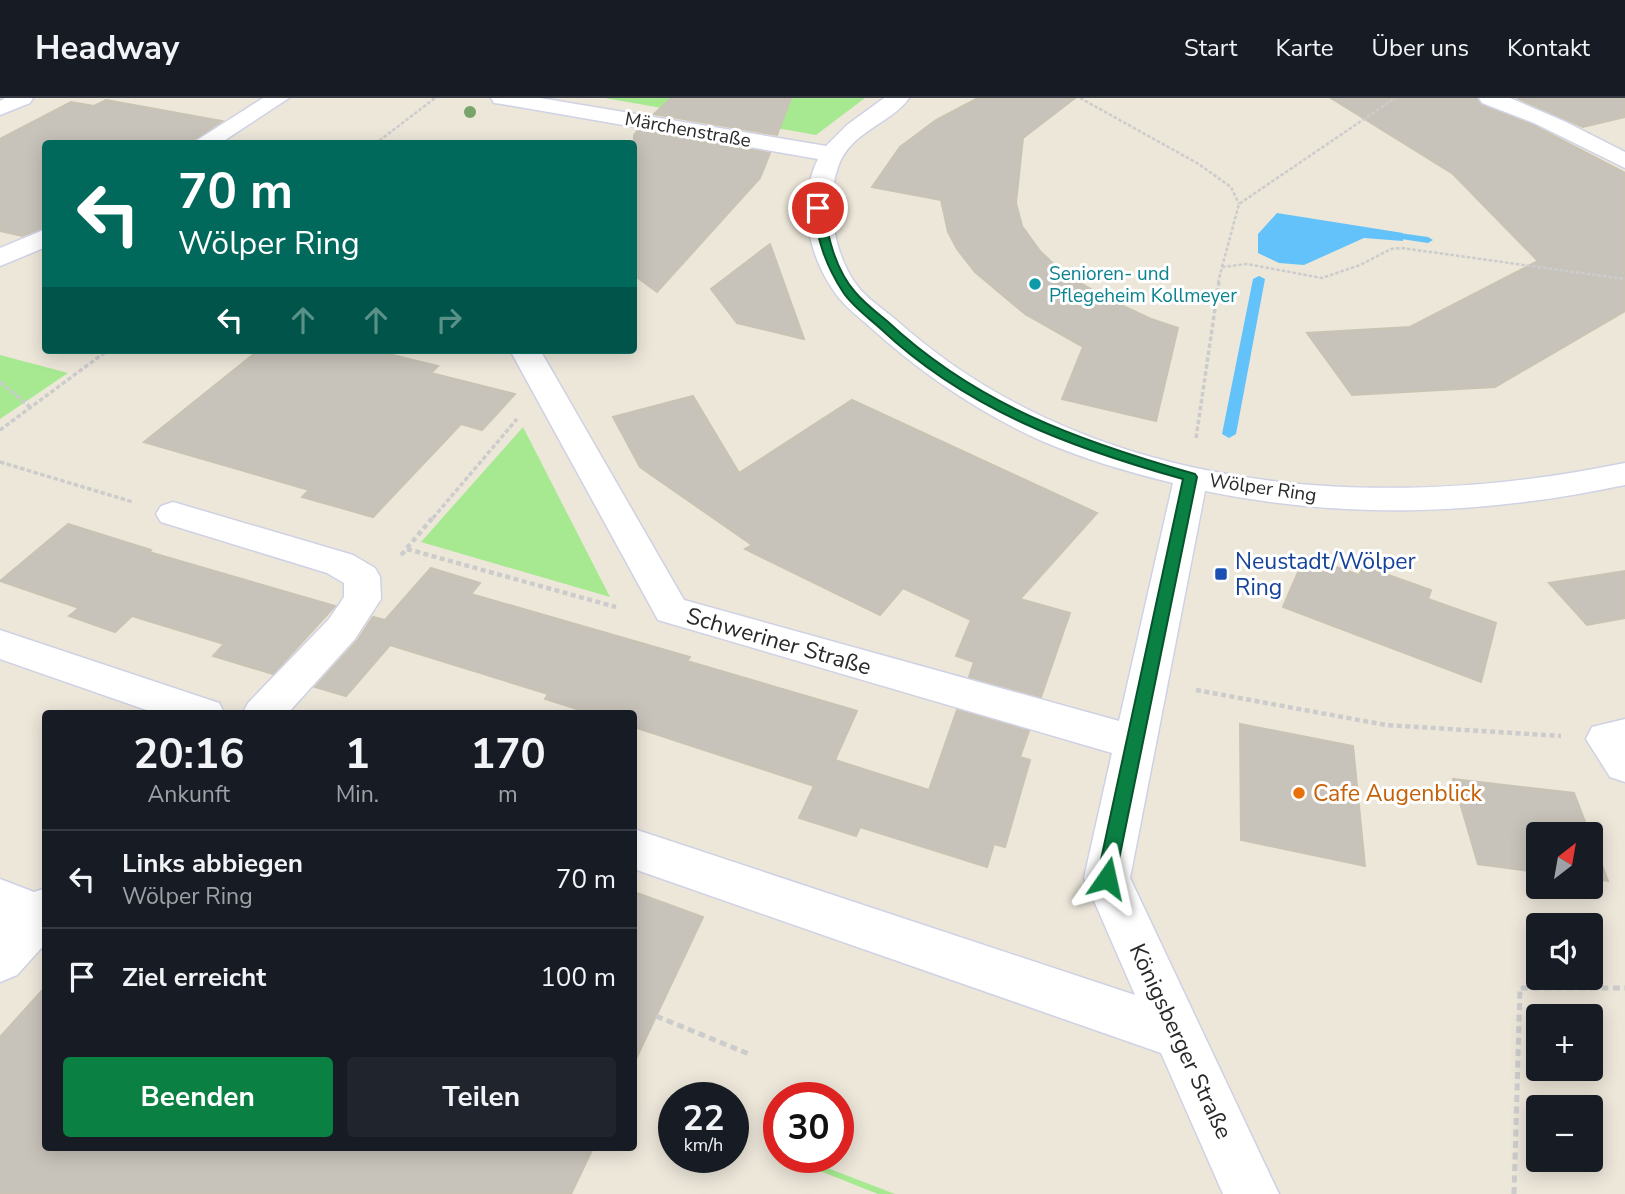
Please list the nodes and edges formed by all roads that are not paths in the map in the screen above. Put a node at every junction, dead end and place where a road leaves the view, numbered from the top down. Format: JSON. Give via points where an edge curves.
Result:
{"nodes":[{"id":1,"x":22,"y":98,"type":"edge"},
{"id":2,"x":278,"y":98,"type":"edge"},
{"id":3,"x":502,"y":98,"type":"edge"},
{"id":4,"x":898,"y":98,"type":"edge"},
{"id":5,"x":1490,"y":98,"type":"edge"},
{"id":6,"x":0,"y":109,"type":"edge"},
{"id":7,"x":209,"y":140,"type":"edge"},
{"id":8,"x":832,"y":154,"type":"junction"},
{"id":9,"x":1625,"y":161,"type":"edge"},
{"id":10,"x":42,"y":239,"type":"edge"},
{"id":11,"x":0,"y":258,"type":"edge"},
{"id":12,"x":527,"y":354,"type":"edge"},
{"id":13,"x":1625,"y":474,"type":"edge"},
{"id":14,"x":1191,"y":477,"type":"junction"},
{"id":15,"x":173,"y":514,"type":"road end"},
{"id":16,"x":0,"y":644,"type":"edge"},
{"id":17,"x":193,"y":710,"type":"edge"},
{"id":18,"x":266,"y":710,"type":"edge"},
{"id":19,"x":1133,"y":741,"type":"junction"},
{"id":20,"x":637,"y":850,"type":"edge"},
{"id":21,"x":28,"y":908,"type":"edge"},
{"id":22,"x":0,"y":959,"type":"edge"},
{"id":23,"x":1178,"y":1034,"type":"junction"},
{"id":24,"x":1251,"y":1194,"type":"edge"}],
"edges":[{"from":1,"to":6,"type":"street"},
{"from":2,"to":7,"type":"street"},
{"from":3,"to":8,"type":"street","name":"Märchenstraße"},
{"from":4,"to":8,"type":"street"},
{"from":5,"to":9,"type":"street","via":[[1588,139]]},
{"from":8,"to":14,"type":"street","name":"Wölper Ring","via":[[818,208],[825,246],[849,293],[911,351],[1034,425],[1105,453]]},
{"from":10,"to":11,"type":"street"},
{"from":12,"to":19,"type":"street","name":"Schweriner Straße","via":[[671,610]]},
{"from":13,"to":14,"type":"street","name":"Wölper Ring","via":[[1485,499],[1383,502]]},
{"from":14,"to":19,"type":"street","name":"Königsberger Straße"},
{"from":15,"to":18,"type":"street","via":[[340,564],[362,577],[362,599],[342,629]]},
{"from":16,"to":17,"type":"street"},
{"from":19,"to":23,"type":"street","name":"Königsberger Straße","via":[[1107,878]]},
{"from":20,"to":23,"type":"street"},
{"from":21,"to":22,"type":"street"},
{"from":23,"to":24,"type":"street","name":"Königsberger Straße"}]}
